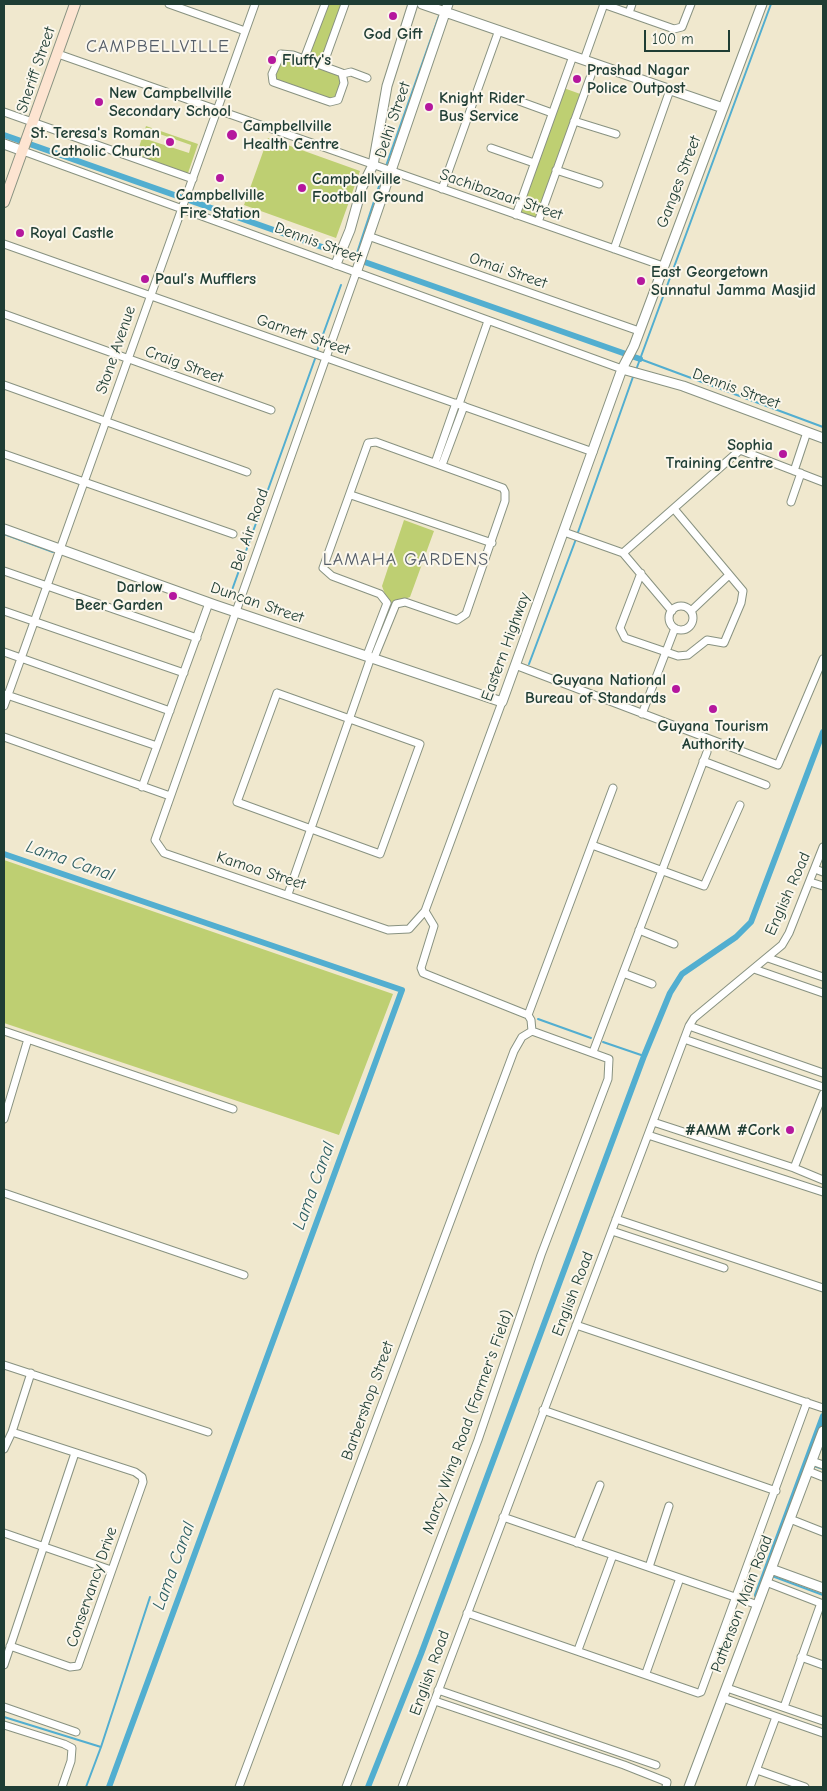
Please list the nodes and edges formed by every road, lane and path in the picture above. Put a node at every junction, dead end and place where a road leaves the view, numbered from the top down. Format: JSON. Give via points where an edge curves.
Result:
{"nodes":[{"id":1,"x":76,"y":4,"type":"edge"},
{"id":2,"x":169,"y":4,"type":"edge"},
{"id":3,"x":255,"y":4,"type":"edge"},
{"id":4,"x":324,"y":4,"type":"edge"},
{"id":5,"x":345,"y":4,"type":"edge"},
{"id":6,"x":413,"y":4,"type":"edge"},
{"id":7,"x":422,"y":4,"type":"edge"},
{"id":8,"x":603,"y":4,"type":"edge"},
{"id":9,"x":632,"y":4,"type":"edge"},
{"id":10,"x":691,"y":4,"type":"edge"},
{"id":11,"x":762,"y":4,"type":"edge"},
{"id":12,"x":444,"y":9,"type":"edge"},
{"id":13,"x":629,"y":13,"type":"junction"},
{"id":14,"x":499,"y":30,"type":"junction"},
{"id":15,"x":245,"y":31,"type":"junction"},
{"id":16,"x":58,"y":54,"type":"junction"},
{"id":17,"x":573,"y":56,"type":"junction"},
{"id":18,"x":304,"y":59,"type":"junction"},
{"id":19,"x":584,"y":60,"type":"junction"},
{"id":20,"x":595,"y":64,"type":"junction"},
{"id":21,"x":323,"y":66,"type":"junction"},
{"id":22,"x":343,"y":74,"type":"junction"},
{"id":23,"x":368,"y":78,"type":"dead end"},
{"id":24,"x":670,"y":90,"type":"junction"},
{"id":25,"x":508,"y":98,"type":"dead end"},
{"id":26,"x":723,"y":108,"type":"junction"},
{"id":27,"x":217,"y":110,"type":"junction"},
{"id":28,"x":4,"y":112,"type":"edge"},
{"id":29,"x":552,"y":113,"type":"junction"},
{"id":30,"x":574,"y":121,"type":"junction"},
{"id":31,"x":34,"y":123,"type":"junction"},
{"id":32,"x":616,"y":134,"type":"dead end"},
{"id":33,"x":4,"y":144,"type":"edge"},
{"id":34,"x":491,"y":148,"type":"dead end"},
{"id":35,"x":23,"y":151,"type":"junction"},
{"id":36,"x":534,"y":163,"type":"junction"},
{"id":37,"x":383,"y":168,"type":"junction"},
{"id":38,"x":556,"y":170,"type":"junction"},
{"id":39,"x":193,"y":179,"type":"junction"},
{"id":40,"x":599,"y":184,"type":"dead end"},
{"id":41,"x":442,"y":189,"type":"junction"},
{"id":42,"x":4,"y":202,"type":"edge"},
{"id":43,"x":181,"y":209,"type":"junction"},
{"id":44,"x":516,"y":215,"type":"junction"},
{"id":45,"x":538,"y":222,"type":"junction"},
{"id":46,"x":368,"y":236,"type":"junction"},
{"id":47,"x":4,"y":244,"type":"edge"},
{"id":48,"x":614,"y":249,"type":"junction"},
{"id":49,"x":338,"y":265,"type":"junction"},
{"id":50,"x":664,"y":266,"type":"junction"},
{"id":51,"x":354,"y":272,"type":"junction"},
{"id":52,"x":150,"y":295,"type":"junction"},
{"id":53,"x":4,"y":314,"type":"edge"},
{"id":54,"x":488,"y":321,"type":"junction"},
{"id":55,"x":639,"y":331,"type":"junction"},
{"id":56,"x":327,"y":358,"type":"junction"},
{"id":57,"x":128,"y":359,"type":"junction"},
{"id":58,"x":629,"y":369,"type":"junction"},
{"id":59,"x":4,"y":385,"type":"edge"},
{"id":60,"x":460,"y":404,"type":"junction"},
{"id":61,"x":271,"y":410,"type":"dead end"},
{"id":62,"x":106,"y":422,"type":"junction"},
{"id":63,"x":807,"y":432,"type":"junction"},
{"id":64,"x":823,"y":438,"type":"edge"},
{"id":65,"x":593,"y":452,"type":"junction"},
{"id":66,"x":4,"y":454,"type":"edge"},
{"id":67,"x":439,"y":464,"type":"junction"},
{"id":68,"x":794,"y":470,"type":"junction"},
{"id":69,"x":247,"y":472,"type":"dead end"},
{"id":70,"x":801,"y":473,"type":"junction"},
{"id":71,"x":84,"y":481,"type":"junction"},
{"id":72,"x":823,"y":482,"type":"edge"},
{"id":73,"x":351,"y":495,"type":"junction"},
{"id":74,"x":791,"y":502,"type":"dead end"},
{"id":75,"x":675,"y":510,"type":"junction"},
{"id":76,"x":4,"y":529,"type":"edge"},
{"id":77,"x":564,"y":532,"type":"junction"},
{"id":78,"x":234,"y":534,"type":"dead end"},
{"id":79,"x":492,"y":543,"type":"junction"},
{"id":80,"x":59,"y":549,"type":"junction"},
{"id":81,"x":623,"y":553,"type":"junction"},
{"id":82,"x":4,"y":571,"type":"edge"},
{"id":83,"x":641,"y":574,"type":"junction"},
{"id":84,"x":729,"y":575,"type":"junction"},
{"id":85,"x":46,"y":587,"type":"junction"},
{"id":86,"x":387,"y":603,"type":"junction"},
{"id":87,"x":212,"y":604,"type":"junction"},
{"id":88,"x":394,"y":606,"type":"junction"},
{"id":89,"x":4,"y":611,"type":"edge"},
{"id":90,"x":672,"y":611,"type":"junction"},
{"id":91,"x":691,"y":611,"type":"junction"},
{"id":92,"x":236,"y":612,"type":"junction"},
{"id":93,"x":34,"y":621,"type":"junction"},
{"id":94,"x":675,"y":628,"type":"junction"},
{"id":95,"x":197,"y":638,"type":"junction"},
{"id":96,"x":4,"y":652,"type":"edge"},
{"id":97,"x":666,"y":653,"type":"junction"},
{"id":98,"x":370,"y":657,"type":"junction"},
{"id":99,"x":20,"y":658,"type":"junction"},
{"id":100,"x":823,"y":659,"type":"edge"},
{"id":101,"x":515,"y":665,"type":"junction"},
{"id":102,"x":184,"y":673,"type":"junction"},
{"id":103,"x":5,"y":694,"type":"edge"},
{"id":104,"x":502,"y":702,"type":"junction"},
{"id":105,"x":4,"y":706,"type":"edge"},
{"id":106,"x":170,"y":711,"type":"junction"},
{"id":107,"x":642,"y":714,"type":"junction"},
{"id":108,"x":349,"y":719,"type":"junction"},
{"id":109,"x":4,"y":737,"type":"edge"},
{"id":110,"x":157,"y":746,"type":"junction"},
{"id":111,"x":707,"y":752,"type":"dead end"},
{"id":112,"x":703,"y":761,"type":"junction"},
{"id":113,"x":766,"y":786,"type":"dead end"},
{"id":114,"x":142,"y":787,"type":"junction"},
{"id":115,"x":613,"y":788,"type":"dead end"},
{"id":116,"x":170,"y":796,"type":"junction"},
{"id":117,"x":740,"y":805,"type":"dead end"},
{"id":118,"x":311,"y":829,"type":"junction"},
{"id":119,"x":592,"y":845,"type":"junction"},
{"id":120,"x":823,"y":847,"type":"edge"},
{"id":121,"x":815,"y":869,"type":"junction"},
{"id":122,"x":661,"y":872,"type":"junction"},
{"id":123,"x":823,"y":872,"type":"edge"},
{"id":124,"x":810,"y":882,"type":"junction"},
{"id":125,"x":823,"y":886,"type":"edge"},
{"id":126,"x":288,"y":894,"type":"junction"},
{"id":127,"x":425,"y":911,"type":"junction"},
{"id":128,"x":408,"y":929,"type":"joint"},
{"id":129,"x":639,"y":930,"type":"junction"},
{"id":130,"x":674,"y":944,"type":"dead end"},
{"id":131,"x":768,"y":958,"type":"junction"},
{"id":132,"x":754,"y":969,"type":"junction"},
{"id":133,"x":623,"y":973,"type":"junction"},
{"id":134,"x":823,"y":977,"type":"edge"},
{"id":135,"x":652,"y":984,"type":"dead end"},
{"id":136,"x":823,"y":993,"type":"edge"},
{"id":137,"x":528,"y":1016,"type":"junction"},
{"id":138,"x":689,"y":1026,"type":"junction"},
{"id":139,"x":532,"y":1031,"type":"junction"},
{"id":140,"x":4,"y":1032,"type":"edge"},
{"id":141,"x":684,"y":1038,"type":"junction"},
{"id":142,"x":28,"y":1040,"type":"junction"},
{"id":143,"x":593,"y":1052,"type":"junction"},
{"id":144,"x":823,"y":1073,"type":"edge"},
{"id":145,"x":823,"y":1087,"type":"edge"},
{"id":146,"x":823,"y":1094,"type":"edge"},
{"id":147,"x":232,"y":1109,"type":"dead end"},
{"id":148,"x":4,"y":1119,"type":"edge"},
{"id":149,"x":653,"y":1122,"type":"junction"},
{"id":150,"x":648,"y":1135,"type":"junction"},
{"id":151,"x":794,"y":1168,"type":"junction"},
{"id":152,"x":823,"y":1180,"type":"edge"},
{"id":153,"x":823,"y":1192,"type":"edge"},
{"id":154,"x":4,"y":1193,"type":"edge"},
{"id":155,"x":616,"y":1219,"type":"junction"},
{"id":156,"x":612,"y":1231,"type":"junction"},
{"id":157,"x":722,"y":1254,"type":"junction"},
{"id":158,"x":244,"y":1275,"type":"dead end"},
{"id":159,"x":823,"y":1288,"type":"edge"},
{"id":160,"x":576,"y":1325,"type":"junction"},
{"id":161,"x":4,"y":1365,"type":"edge"},
{"id":162,"x":31,"y":1374,"type":"junction"},
{"id":163,"x":807,"y":1402,"type":"junction"},
{"id":164,"x":823,"y":1408,"type":"edge"},
{"id":165,"x":544,"y":1410,"type":"junction"},
{"id":166,"x":823,"y":1431,"type":"edge"},
{"id":167,"x":12,"y":1432,"type":"junction"},
{"id":168,"x":208,"y":1432,"type":"dead end"},
{"id":169,"x":4,"y":1449,"type":"edge"},
{"id":170,"x":75,"y":1453,"type":"junction"},
{"id":171,"x":812,"y":1461,"type":"junction"},
{"id":172,"x":823,"y":1465,"type":"edge"},
{"id":173,"x":808,"y":1471,"type":"junction"},
{"id":174,"x":823,"y":1477,"type":"edge"},
{"id":175,"x":600,"y":1485,"type":"dead end"},
{"id":176,"x":776,"y":1491,"type":"junction"},
{"id":177,"x":669,"y":1506,"type":"dead end"},
{"id":178,"x":503,"y":1517,"type":"junction"},
{"id":179,"x":790,"y":1520,"type":"junction"},
{"id":180,"x":823,"y":1532,"type":"edge"},
{"id":181,"x":4,"y":1533,"type":"edge"},
{"id":182,"x":577,"y":1542,"type":"junction"},
{"id":183,"x":44,"y":1547,"type":"junction"},
{"id":184,"x":613,"y":1555,"type":"junction"},
{"id":185,"x":649,"y":1567,"type":"junction"},
{"id":186,"x":771,"y":1569,"type":"junction"},
{"id":187,"x":111,"y":1570,"type":"junction"},
{"id":188,"x":680,"y":1578,"type":"junction"},
{"id":189,"x":766,"y":1582,"type":"junction"},
{"id":190,"x":823,"y":1588,"type":"edge"},
{"id":191,"x":737,"y":1597,"type":"junction"},
{"id":192,"x":754,"y":1603,"type":"junction"},
{"id":193,"x":822,"y":1604,"type":"edge"},
{"id":194,"x":466,"y":1613,"type":"junction"},
{"id":195,"x":10,"y":1646,"type":"junction"},
{"id":196,"x":578,"y":1650,"type":"junction"},
{"id":197,"x":801,"y":1657,"type":"junction"},
{"id":198,"x":4,"y":1665,"type":"edge"},
{"id":199,"x":823,"y":1665,"type":"edge"},
{"id":200,"x":646,"y":1673,"type":"junction"},
{"id":201,"x":438,"y":1690,"type":"junction"},
{"id":202,"x":725,"y":1692,"type":"junction"},
{"id":203,"x":435,"y":1701,"type":"junction"},
{"id":204,"x":4,"y":1707,"type":"edge"},
{"id":205,"x":784,"y":1707,"type":"junction"},
{"id":206,"x":776,"y":1717,"type":"junction"},
{"id":207,"x":823,"y":1721,"type":"edge"},
{"id":208,"x":4,"y":1725,"type":"edge"},
{"id":209,"x":76,"y":1732,"type":"dead end"},
{"id":210,"x":823,"y":1733,"type":"edge"},
{"id":211,"x":606,"y":1748,"type":"junction"},
{"id":212,"x":602,"y":1758,"type":"junction"},
{"id":213,"x":656,"y":1765,"type":"dead end"},
{"id":214,"x":757,"y":1770,"type":"junction"},
{"id":215,"x":62,"y":1787,"type":"edge"},
{"id":216,"x":239,"y":1787,"type":"edge"},
{"id":217,"x":346,"y":1787,"type":"edge"},
{"id":218,"x":405,"y":1787,"type":"edge"},
{"id":219,"x":666,"y":1787,"type":"edge"},
{"id":220,"x":689,"y":1787,"type":"edge"},
{"id":221,"x":750,"y":1787,"type":"edge"},
{"id":222,"x":805,"y":1787,"type":"edge"}],
"edges":[{"from":1,"to":16,"type":"main road","name":"Sheriff Street"},
{"from":2,"to":15,"type":"street"},
{"from":3,"to":15,"type":"street","name":"Stone Avenue"},
{"from":4,"to":18,"type":"street"},
{"from":5,"to":21,"type":"street"},
{"from":6,"to":37,"type":"street","name":"Delhi Street","via":[[387,86]]},
{"from":7,"to":12,"type":"street"},
{"from":8,"to":13,"type":"street"},
{"from":8,"to":19,"type":"street"},
{"from":9,"to":13,"type":"street"},
{"from":10,"to":13,"type":"street","via":[[678,28]]},
{"from":11,"to":26,"type":"street","name":"Ganges Street"},
{"from":12,"to":14,"type":"street"},
{"from":12,"to":37,"type":"street","name":"Delhi Street"},
{"from":14,"to":17,"type":"street"},
{"from":14,"to":41,"type":"street"},
{"from":15,"to":27,"type":"street","name":"Stone Avenue"},
{"from":16,"to":27,"type":"street","name":"Sachibazaar Street"},
{"from":16,"to":31,"type":"main road","name":"Sheriff Street"},
{"from":17,"to":19,"type":"street"},
{"from":17,"to":29,"type":"street"},
{"from":18,"to":21,"type":"street"},
{"from":18,"to":22,"type":"street","via":[[281,54],[272,80],[333,103],[340,97]]},
{"from":19,"to":20,"type":"street"},
{"from":20,"to":24,"type":"street"},
{"from":20,"to":30,"type":"street"},
{"from":21,"to":22,"type":"street"},
{"from":22,"to":23,"type":"street","via":[[351,72]]},
{"from":24,"to":26,"type":"street"},
{"from":24,"to":48,"type":"street"},
{"from":25,"to":29,"type":"street"},
{"from":26,"to":50,"type":"street","name":"Ganges Street"},
{"from":27,"to":37,"type":"street","name":"Sachibazaar Street"},
{"from":27,"to":39,"type":"street","name":"Stone Avenue"},
{"from":28,"to":31,"type":"street"},
{"from":29,"to":36,"type":"street"},
{"from":30,"to":32,"type":"street"},
{"from":30,"to":38,"type":"street"},
{"from":31,"to":35,"type":"main road","name":"Sheriff Street"},
{"from":31,"to":39,"type":"street"},
{"from":33,"to":35,"type":"street","name":"Dennis Street"},
{"from":34,"to":36,"type":"street"},
{"from":35,"to":42,"type":"main road","name":"Sheriff Street"},
{"from":35,"to":43,"type":"street","name":"Dennis Street"},
{"from":36,"to":44,"type":"street"},
{"from":37,"to":41,"type":"street","name":"Sachibazaar Street"},
{"from":37,"to":46,"type":"street","name":"Delhi Street"},
{"from":37,"to":49,"type":"street","name":"Delhi Street","via":[[362,187]]},
{"from":38,"to":40,"type":"street"},
{"from":38,"to":45,"type":"street"},
{"from":39,"to":43,"type":"street","name":"Stone Avenue"},
{"from":41,"to":44,"type":"street","name":"Sachibazaar Street"},
{"from":43,"to":49,"type":"street","name":"Dennis Street"},
{"from":43,"to":52,"type":"street","name":"Stone Avenue"},
{"from":44,"to":45,"type":"street","name":"Sachibazaar Street"},
{"from":45,"to":48,"type":"street","name":"Sachibazaar Street"},
{"from":46,"to":51,"type":"street","name":"Delhi Street"},
{"from":46,"to":55,"type":"street","name":"Omai Street"},
{"from":47,"to":52,"type":"street","name":"Garnett Street"},
{"from":48,"to":50,"type":"street","name":"Sachibazaar Street"},
{"from":49,"to":51,"type":"street","name":"Dennis Street"},
{"from":50,"to":55,"type":"street","name":"Ganges Street"},
{"from":51,"to":54,"type":"street","name":"Dennis Street"},
{"from":51,"to":56,"type":"street","name":"Bel Air Road"},
{"from":52,"to":56,"type":"street","name":"Garnett Street"},
{"from":52,"to":57,"type":"street","name":"Stone Avenue"},
{"from":53,"to":57,"type":"street","name":"Craig Street"},
{"from":54,"to":58,"type":"street","name":"Dennis Street"},
{"from":54,"to":60,"type":"street"},
{"from":55,"to":58,"type":"street","name":"Ganges Street"},
{"from":56,"to":60,"type":"street","name":"Garnett Street"},
{"from":56,"to":92,"type":"street","name":"Bel Air Road"},
{"from":57,"to":61,"type":"street","name":"Craig Street"},
{"from":57,"to":62,"type":"street","name":"Stone Avenue"},
{"from":58,"to":63,"type":"street","name":"Dennis Street"},
{"from":58,"to":65,"type":"street","name":"Eastern Highway"},
{"from":59,"to":62,"type":"street"},
{"from":60,"to":65,"type":"street","name":"Garnett Street"},
{"from":60,"to":67,"type":"street"},
{"from":62,"to":69,"type":"street"},
{"from":62,"to":71,"type":"street","name":"Stone Avenue"},
{"from":63,"to":64,"type":"street","name":"Dennis Street"},
{"from":63,"to":68,"type":"street"},
{"from":65,"to":77,"type":"street","name":"Eastern Highway"},
{"from":66,"to":71,"type":"street"},
{"from":67,"to":73,"type":"street","via":[[376,442],[368,443]]},
{"from":67,"to":79,"type":"street","via":[[493,483],[505,492]]},
{"from":68,"to":70,"type":"street"},
{"from":68,"to":75,"type":"street","via":[[740,450]]},
{"from":70,"to":72,"type":"street"},
{"from":70,"to":74,"type":"street"},
{"from":71,"to":78,"type":"street"},
{"from":71,"to":80,"type":"street","name":"Stone Avenue"},
{"from":73,"to":79,"type":"street"},
{"from":73,"to":86,"type":"street","via":[[323,568],[332,576],[380,594]]},
{"from":75,"to":81,"type":"street"},
{"from":75,"to":84,"type":"street"},
{"from":76,"to":80,"type":"street","name":"Duncan Street"},
{"from":77,"to":81,"type":"street"},
{"from":77,"to":101,"type":"street","name":"Eastern Highway"},
{"from":79,"to":88,"type":"street","via":[[470,606],[462,619],[449,619],[405,602]]},
{"from":80,"to":85,"type":"street","name":"Stone Avenue"},
{"from":80,"to":87,"type":"street","name":"Duncan Street"},
{"from":81,"to":83,"type":"street"},
{"from":82,"to":85,"type":"street"},
{"from":83,"to":90,"type":"street"},
{"from":83,"to":97,"type":"street","via":[[621,625],[621,633],[625,638]]},
{"from":84,"to":91,"type":"street"},
{"from":84,"to":97,"type":"street","via":[[743,595],[724,643],[708,640],[685,656]]},
{"from":85,"to":93,"type":"street","name":"Stone Avenue"},
{"from":85,"to":95,"type":"street"},
{"from":86,"to":88,"type":"street"},
{"from":86,"to":98,"type":"street"},
{"from":87,"to":92,"type":"street","name":"Duncan Street"},
{"from":87,"to":95,"type":"street"},
{"from":88,"to":98,"type":"street"},
{"from":89,"to":93,"type":"street"},
{"from":90,"to":91,"type":"street","via":[[681,606]]},
{"from":90,"to":94,"type":"street","via":[[670,620]]},
{"from":91,"to":94,"type":"street","via":[[693,620],[690,626],[685,630]]},
{"from":92,"to":98,"type":"street","name":"Duncan Street"},
{"from":92,"to":116,"type":"street","name":"Bel Air Road"},
{"from":93,"to":99,"type":"street","name":"Stone Avenue"},
{"from":93,"to":102,"type":"street"},
{"from":94,"to":97,"type":"street"},
{"from":95,"to":102,"type":"street"},
{"from":96,"to":99,"type":"street"},
{"from":97,"to":107,"type":"street"},
{"from":98,"to":104,"type":"street","name":"Duncan Street"},
{"from":98,"to":108,"type":"street"},
{"from":99,"to":103,"type":"street","name":"Stone Avenue"},
{"from":99,"to":106,"type":"street"},
{"from":100,"to":107,"type":"street","via":[[778,765]]},
{"from":101,"to":104,"type":"street","name":"Eastern Highway"},
{"from":101,"to":107,"type":"street"},
{"from":102,"to":106,"type":"street"},
{"from":103,"to":105,"type":"street","name":"Stone Avenue"},
{"from":103,"to":110,"type":"street"},
{"from":104,"to":127,"type":"street","name":"Eastern Highway"},
{"from":106,"to":110,"type":"street"},
{"from":108,"to":118,"type":"street"},
{"from":108,"to":118,"type":"street","via":[[420,744],[380,854]]},
{"from":108,"to":118,"type":"street","via":[[277,693],[237,802]]},
{"from":109,"to":114,"type":"street"},
{"from":110,"to":114,"type":"street"},
{"from":111,"to":112,"type":"street"},
{"from":112,"to":113,"type":"street"},
{"from":112,"to":122,"type":"street"},
{"from":114,"to":116,"type":"street"},
{"from":115,"to":119,"type":"street"},
{"from":116,"to":126,"type":"street","name":"Kamoa Street","via":[[155,840],[164,853]]},
{"from":117,"to":122,"type":"street","via":[[704,886]]},
{"from":118,"to":126,"type":"street"},
{"from":119,"to":122,"type":"street"},
{"from":119,"to":137,"type":"street"},
{"from":120,"to":121,"type":"street","name":"English Road"},
{"from":121,"to":123,"type":"street"},
{"from":121,"to":124,"type":"street","name":"English Road"},
{"from":122,"to":129,"type":"street"},
{"from":124,"to":125,"type":"street"},
{"from":124,"to":131,"type":"street","name":"English Road","via":[[789,933]]},
{"from":126,"to":128,"type":"street","name":"Kamoa Street","via":[[388,930]]},
{"from":127,"to":128,"type":"street","name":"Eastern Highway"},
{"from":127,"to":137,"type":"street","via":[[434,926],[421,968],[423,974]]},
{"from":129,"to":130,"type":"street"},
{"from":129,"to":133,"type":"street"},
{"from":131,"to":132,"type":"street","name":"English Road"},
{"from":131,"to":134,"type":"street"},
{"from":132,"to":136,"type":"street"},
{"from":132,"to":138,"type":"street","name":"English Road","via":[[694,1018]]},
{"from":133,"to":135,"type":"street"},
{"from":133,"to":143,"type":"street"},
{"from":137,"to":139,"type":"street"},
{"from":138,"to":141,"type":"street","name":"English Road"},
{"from":138,"to":144,"type":"street"},
{"from":139,"to":143,"type":"street"},
{"from":139,"to":216,"type":"street","name":"Barbershop Street","via":[[522,1037],[514,1051]]},
{"from":140,"to":142,"type":"street"},
{"from":141,"to":145,"type":"street"},
{"from":141,"to":149,"type":"street","name":"English Road"},
{"from":142,"to":147,"type":"street"},
{"from":142,"to":148,"type":"street"},
{"from":143,"to":217,"type":"street","name":"Marcy Wing Road (Farmer's Field)","via":[[609,1059],[608,1079],[541,1254],[478,1440]]},
{"from":146,"to":151,"type":"street"},
{"from":149,"to":150,"type":"street","name":"English Road"},
{"from":149,"to":151,"type":"street"},
{"from":150,"to":153,"type":"street"},
{"from":150,"to":155,"type":"street","name":"English Road"},
{"from":151,"to":152,"type":"street"},
{"from":154,"to":158,"type":"street"},
{"from":155,"to":156,"type":"street","name":"English Road"},
{"from":155,"to":157,"type":"street"},
{"from":156,"to":157,"type":"street","via":[[721,1267]]},
{"from":156,"to":160,"type":"street","name":"English Road"},
{"from":157,"to":159,"type":"street"},
{"from":160,"to":163,"type":"street"},
{"from":160,"to":165,"type":"street","name":"English Road"},
{"from":161,"to":162,"type":"street"},
{"from":162,"to":167,"type":"street"},
{"from":162,"to":168,"type":"street"},
{"from":163,"to":164,"type":"street"},
{"from":163,"to":176,"type":"street"},
{"from":165,"to":176,"type":"street"},
{"from":165,"to":178,"type":"street","name":"English Road"},
{"from":166,"to":171,"type":"street","name":"Pattenson Main Road"},
{"from":167,"to":169,"type":"street"},
{"from":167,"to":170,"type":"street"},
{"from":170,"to":183,"type":"street"},
{"from":170,"to":187,"type":"street","name":"Conservancy Drive","via":[[142,1477],[139,1496]]},
{"from":171,"to":172,"type":"street"},
{"from":171,"to":173,"type":"street","name":"Pattenson Main Road"},
{"from":173,"to":174,"type":"street"},
{"from":173,"to":179,"type":"street","name":"Pattenson Main Road"},
{"from":175,"to":182,"type":"street"},
{"from":176,"to":191,"type":"street"},
{"from":177,"to":185,"type":"street"},
{"from":178,"to":182,"type":"street"},
{"from":178,"to":194,"type":"street","name":"English Road"},
{"from":179,"to":180,"type":"street"},
{"from":179,"to":186,"type":"street","name":"Pattenson Main Road"},
{"from":181,"to":183,"type":"street"},
{"from":182,"to":184,"type":"street"},
{"from":183,"to":187,"type":"street"},
{"from":183,"to":195,"type":"street"},
{"from":184,"to":185,"type":"street"},
{"from":184,"to":196,"type":"street"},
{"from":185,"to":188,"type":"street"},
{"from":186,"to":189,"type":"street","name":"Pattenson Main Road"},
{"from":186,"to":190,"type":"street"},
{"from":187,"to":195,"type":"street","name":"Conservancy Drive","via":[[78,1666],[70,1667]]},
{"from":188,"to":191,"type":"street"},
{"from":188,"to":200,"type":"street"},
{"from":189,"to":192,"type":"street","name":"Pattenson Main Road"},
{"from":189,"to":193,"type":"street"},
{"from":191,"to":192,"type":"street"},
{"from":191,"to":200,"type":"street","via":[[701,1692]]},
{"from":192,"to":202,"type":"street","name":"Pattenson Main Road"},
{"from":193,"to":197,"type":"street"},
{"from":194,"to":196,"type":"street"},
{"from":194,"to":201,"type":"street","name":"English Road"},
{"from":195,"to":198,"type":"street"},
{"from":196,"to":200,"type":"street"},
{"from":197,"to":199,"type":"street"},
{"from":197,"to":205,"type":"street"},
{"from":201,"to":203,"type":"street","name":"English Road"},
{"from":201,"to":211,"type":"street"},
{"from":202,"to":205,"type":"street"},
{"from":202,"to":206,"type":"street"},
{"from":202,"to":220,"type":"street","name":"Pattenson Main Road"},
{"from":203,"to":212,"type":"street"},
{"from":203,"to":218,"type":"street","name":"English Road"},
{"from":204,"to":209,"type":"street"},
{"from":205,"to":207,"type":"street"},
{"from":206,"to":210,"type":"street"},
{"from":206,"to":214,"type":"street"},
{"from":208,"to":215,"type":"street","via":[[72,1748]]},
{"from":211,"to":212,"type":"street"},
{"from":211,"to":213,"type":"street"},
{"from":212,"to":219,"type":"street","via":[[667,1782]]},
{"from":214,"to":221,"type":"street"},
{"from":214,"to":222,"type":"street"}]}
